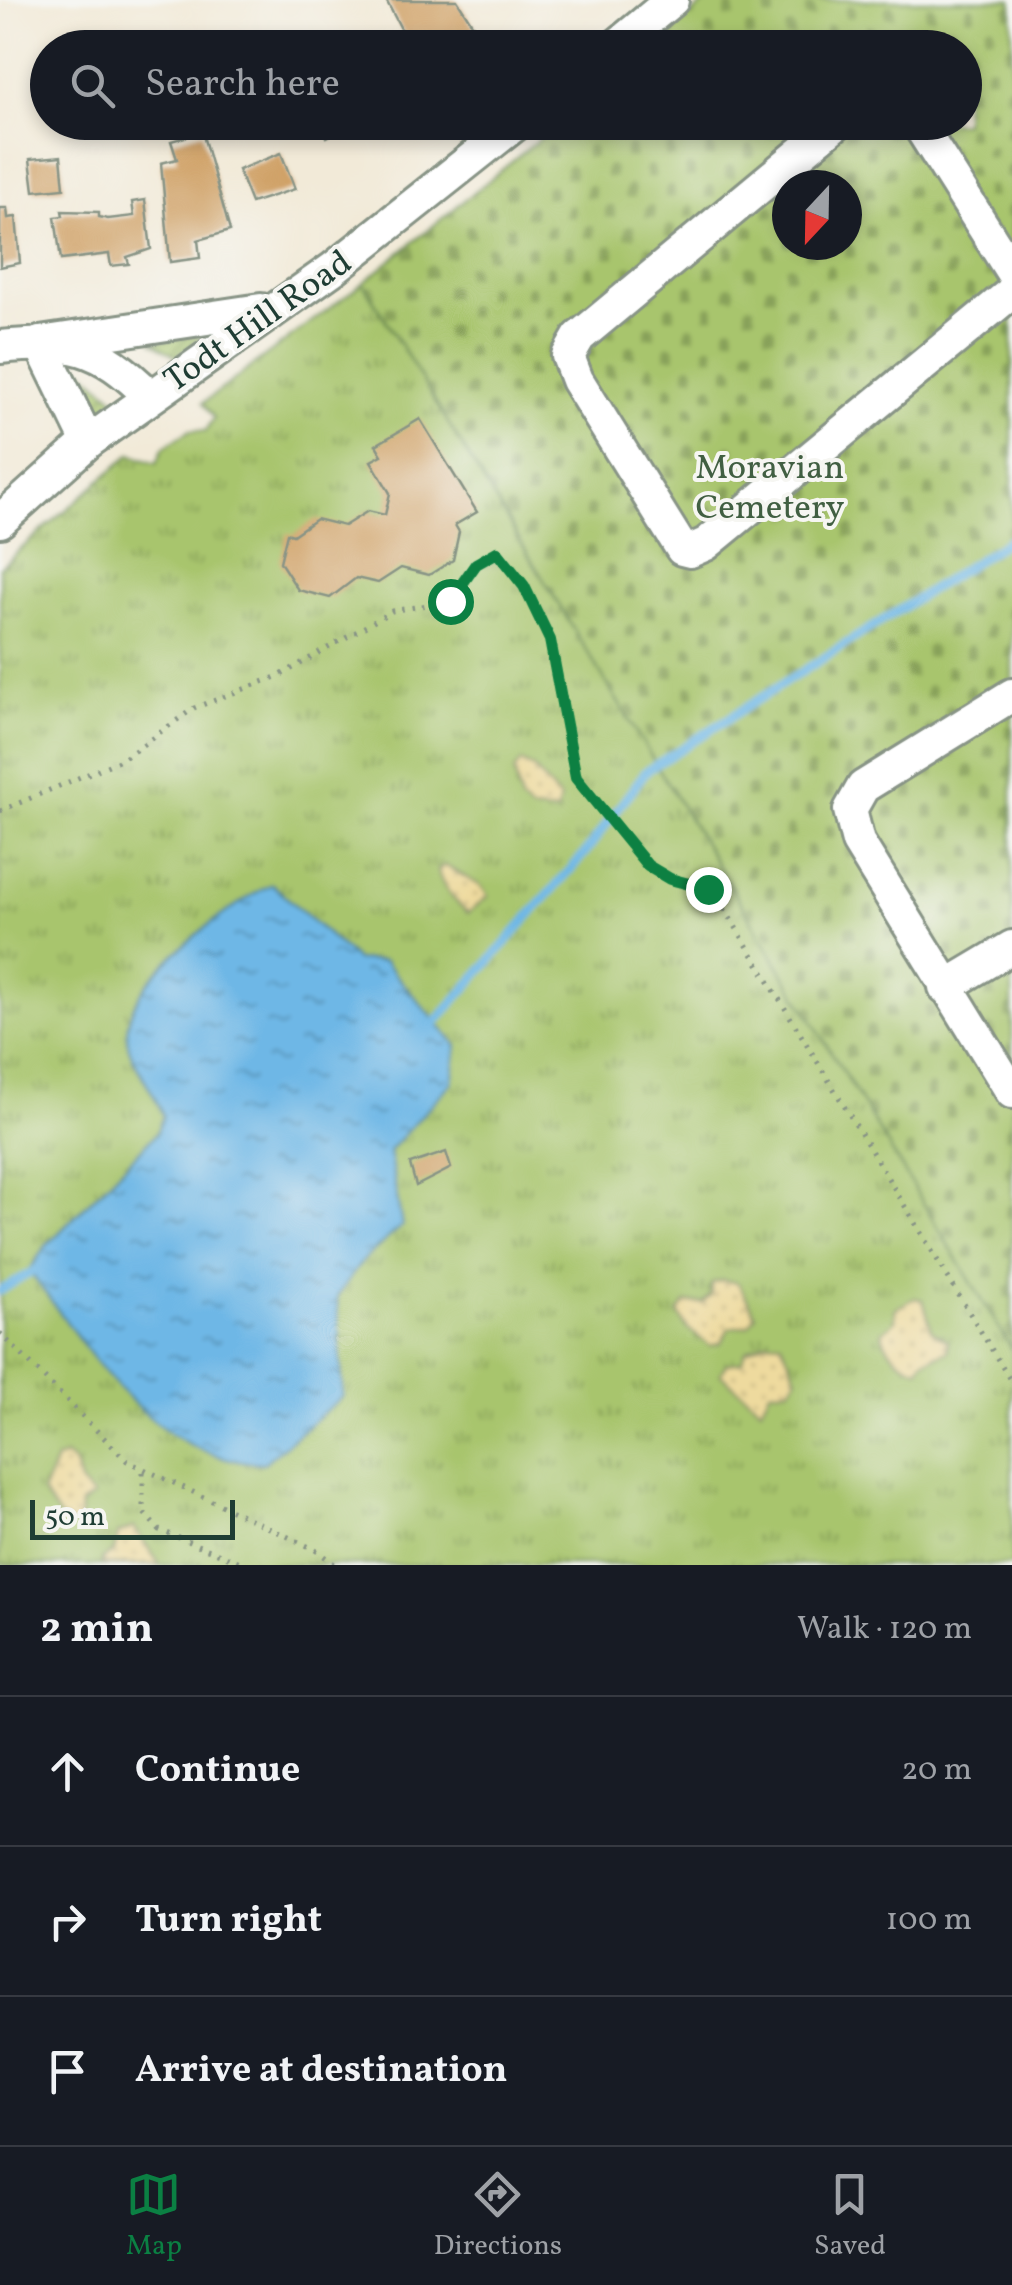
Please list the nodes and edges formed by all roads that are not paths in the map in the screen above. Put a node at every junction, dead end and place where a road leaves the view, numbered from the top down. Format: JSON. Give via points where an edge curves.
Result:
{"nodes":[{"id":1,"x":672,"y":0,"type":"edge"},
{"id":2,"x":636,"y":30,"type":"edge"},
{"id":3,"x":495,"y":140,"type":"edge"},
{"id":4,"x":816,"y":140,"type":"edge"},
{"id":5,"x":928,"y":140,"type":"edge"},
{"id":6,"x":1012,"y":272,"type":"edge"},
{"id":7,"x":1012,"y":292,"type":"edge"},
{"id":8,"x":270,"y":308,"type":"junction"},
{"id":9,"x":40,"y":343,"type":"junction"},
{"id":10,"x":0,"y":347,"type":"edge"},
{"id":11,"x":150,"y":396,"type":"junction"},
{"id":12,"x":88,"y":442,"type":"junction"},
{"id":13,"x":0,"y":521,"type":"edge"},
{"id":14,"x":1012,"y":695,"type":"edge"},
{"id":15,"x":1012,"y":947,"type":"edge"},
{"id":16,"x":945,"y":987,"type":"junction"},
{"id":17,"x":1012,"y":1092,"type":"edge"}],
"edges":[{"from":1,"to":2,"type":"street"},
{"from":3,"to":8,"type":"street","name":"Todt Hill Road","via":[[334,268]]},
{"from":4,"to":7,"type":"street","via":[[578,337],[568,356],[576,380],[682,548],[706,544]]},
{"from":5,"to":6,"type":"street"},
{"from":8,"to":9,"type":"street"},
{"from":8,"to":11,"type":"street","name":"Todt Hill Road"},
{"from":9,"to":10,"type":"street"},
{"from":9,"to":11,"type":"street","via":[[103,355]]},
{"from":9,"to":12,"type":"street"},
{"from":11,"to":12,"type":"street","name":"Todt Hill Road"},
{"from":12,"to":13,"type":"street","name":"Todt Hill Road"},
{"from":14,"to":16,"type":"street","via":[[862,787],[850,810],[858,842]]},
{"from":15,"to":16,"type":"street"},
{"from":16,"to":17,"type":"street"}]}
